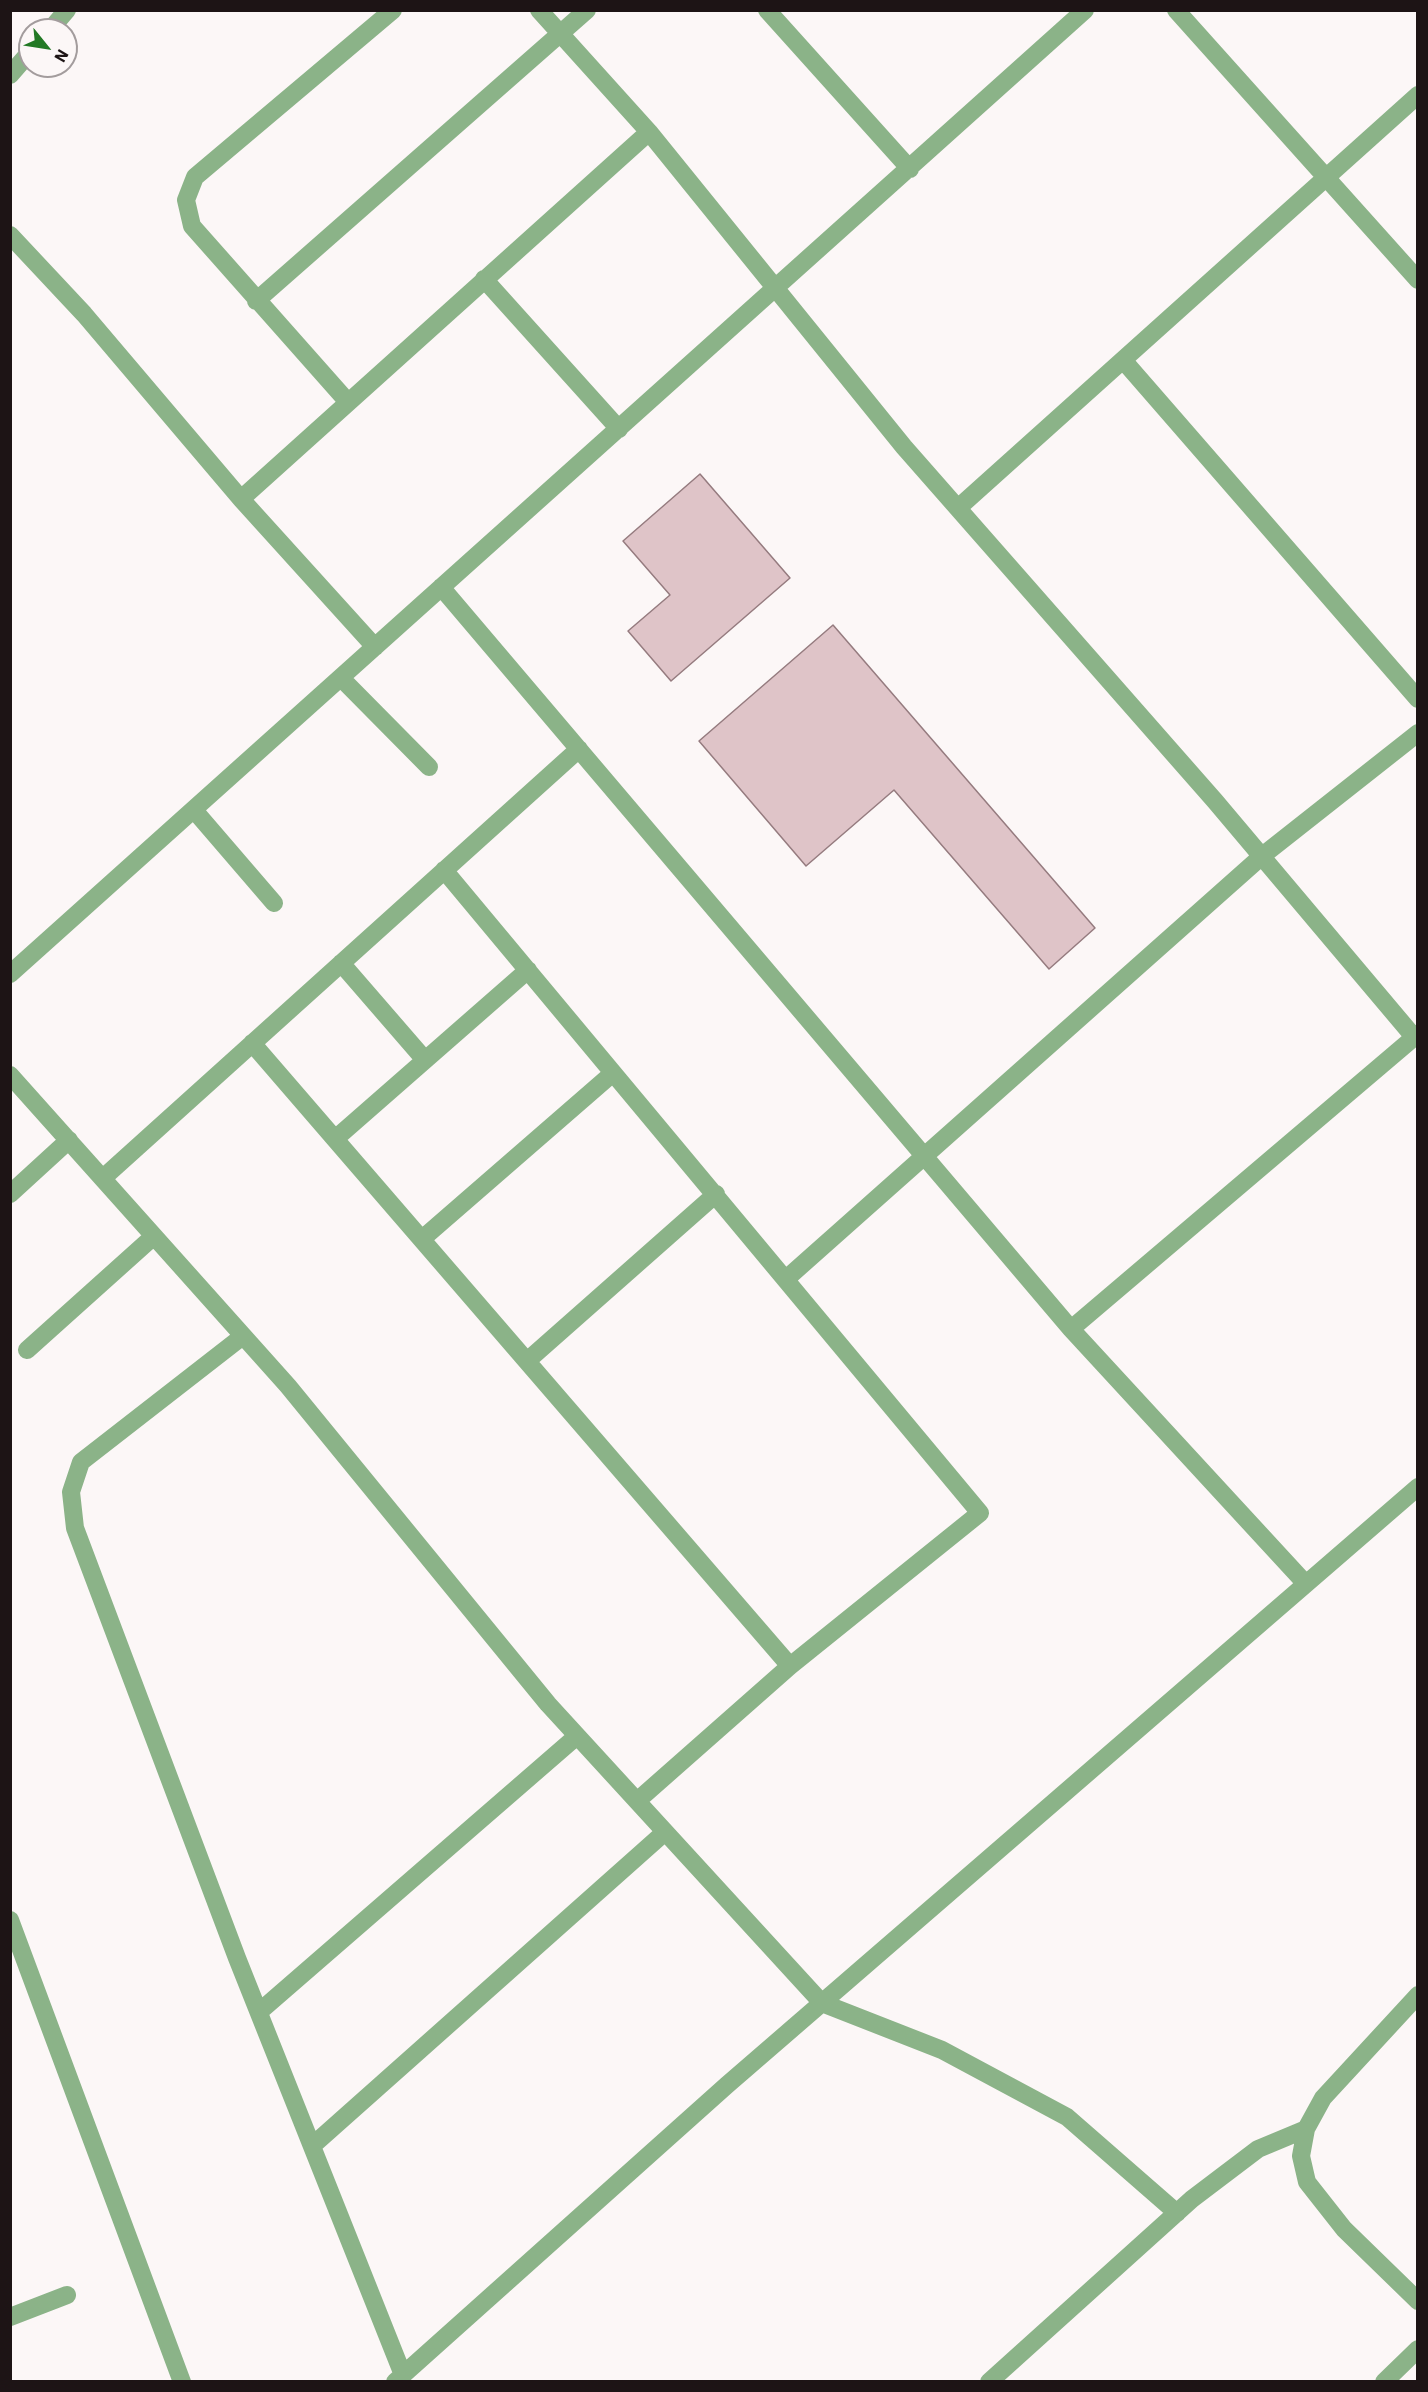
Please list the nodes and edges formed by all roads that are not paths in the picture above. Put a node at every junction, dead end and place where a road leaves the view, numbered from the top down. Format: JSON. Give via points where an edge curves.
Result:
{"nodes":[{"id":1,"x":393,"y":10,"type":"edge"},
{"id":2,"x":539,"y":10,"type":"edge"},
{"id":3,"x":586,"y":10,"type":"edge"},
{"id":4,"x":1085,"y":10,"type":"edge"},
{"id":5,"x":1176,"y":10,"type":"edge"},
{"id":6,"x":775,"y":13,"type":"edge"},
{"id":7,"x":560,"y":34,"type":"junction"},
{"id":8,"x":1418,"y":95,"type":"edge"},
{"id":9,"x":649,"y":132,"type":"junction"},
{"id":10,"x":910,"y":169,"type":"junction"},
{"id":11,"x":1326,"y":178,"type":"junction"},
{"id":12,"x":10,"y":235,"type":"edge"},
{"id":13,"x":484,"y":279,"type":"junction"},
{"id":14,"x":1418,"y":280,"type":"edge"},
{"id":15,"x":777,"y":288,"type":"junction"},
{"id":16,"x":256,"y":301,"type":"junction"},
{"id":17,"x":1123,"y":360,"type":"junction"},
{"id":18,"x":347,"y":401,"type":"junction"},
{"id":19,"x":619,"y":429,"type":"junction"},
{"id":20,"x":241,"y":499,"type":"junction"},
{"id":21,"x":958,"y":508,"type":"junction"},
{"id":22,"x":441,"y":587,"type":"junction"},
{"id":23,"x":375,"y":647,"type":"junction"},
{"id":24,"x":341,"y":678,"type":"junction"},
{"id":25,"x":1418,"y":699,"type":"edge"},
{"id":26,"x":1418,"y":733,"type":"edge"},
{"id":27,"x":579,"y":749,"type":"junction"},
{"id":28,"x":429,"y":767,"type":"dead end"},
{"id":29,"x":194,"y":810,"type":"junction"},
{"id":30,"x":1262,"y":856,"type":"junction"},
{"id":31,"x":444,"y":870,"type":"junction"},
{"id":32,"x":274,"y":903,"type":"dead end"},
{"id":33,"x":340,"y":963,"type":"junction"},
{"id":34,"x":528,"y":970,"type":"junction"},
{"id":35,"x":10,"y":974,"type":"edge"},
{"id":36,"x":1416,"y":1036,"type":"edge"},
{"id":37,"x":252,"y":1043,"type":"junction"},
{"id":38,"x":425,"y":1060,"type":"junction"},
{"id":39,"x":613,"y":1073,"type":"junction"},
{"id":40,"x":10,"y":1075,"type":"edge"},
{"id":41,"x":334,"y":1139,"type":"junction"},
{"id":42,"x":69,"y":1140,"type":"junction"},
{"id":43,"x":924,"y":1156,"type":"junction"},
{"id":44,"x":103,"y":1178,"type":"junction"},
{"id":45,"x":10,"y":1194,"type":"edge"},
{"id":46,"x":716,"y":1194,"type":"junction"},
{"id":47,"x":154,"y":1236,"type":"junction"},
{"id":48,"x":422,"y":1239,"type":"junction"},
{"id":49,"x":786,"y":1279,"type":"junction"},
{"id":50,"x":1071,"y":1329,"type":"junction"},
{"id":51,"x":243,"y":1336,"type":"junction"},
{"id":52,"x":27,"y":1350,"type":"dead end"},
{"id":53,"x":527,"y":1361,"type":"junction"},
{"id":54,"x":1418,"y":1486,"type":"edge"},
{"id":55,"x":1306,"y":1584,"type":"junction"},
{"id":56,"x":790,"y":1666,"type":"junction"},
{"id":57,"x":577,"y":1736,"type":"junction"},
{"id":58,"x":637,"y":1801,"type":"junction"},
{"id":59,"x":665,"y":1832,"type":"junction"},
{"id":60,"x":10,"y":1920,"type":"edge"},
{"id":61,"x":1418,"y":1995,"type":"edge"},
{"id":62,"x":822,"y":2004,"type":"junction"},
{"id":63,"x":259,"y":2012,"type":"junction"},
{"id":64,"x":1306,"y":2129,"type":"junction"},
{"id":65,"x":312,"y":2146,"type":"junction"},
{"id":66,"x":1177,"y":2212,"type":"junction"},
{"id":67,"x":67,"y":2295,"type":"dead end"},
{"id":68,"x":1418,"y":2301,"type":"edge"},
{"id":69,"x":10,"y":2317,"type":"edge"},
{"id":70,"x":1418,"y":2349,"type":"edge"},
{"id":71,"x":399,"y":2378,"type":"edge"},
{"id":72,"x":182,"y":2382,"type":"edge"},
{"id":73,"x":989,"y":2382,"type":"edge"},
{"id":74,"x":1384,"y":2382,"type":"edge"}],
"edges":[{"from":1,"to":16,"type":"street","via":[[195,177],[186,200],[192,226]]},
{"from":2,"to":7,"type":"street"},
{"from":3,"to":7,"type":"street"},
{"from":4,"to":10,"type":"street"},
{"from":5,"to":11,"type":"street"},
{"from":6,"to":10,"type":"street"},
{"from":7,"to":9,"type":"street"},
{"from":7,"to":16,"type":"street"},
{"from":8,"to":11,"type":"street"},
{"from":9,"to":13,"type":"street"},
{"from":9,"to":15,"type":"street"},
{"from":10,"to":15,"type":"street"},
{"from":11,"to":14,"type":"street"},
{"from":11,"to":17,"type":"street"},
{"from":12,"to":20,"type":"street","via":[[84,314]]},
{"from":13,"to":18,"type":"street"},
{"from":13,"to":19,"type":"street"},
{"from":15,"to":19,"type":"street"},
{"from":15,"to":21,"type":"street"},
{"from":16,"to":18,"type":"street"},
{"from":17,"to":21,"type":"street"},
{"from":17,"to":25,"type":"street"},
{"from":18,"to":20,"type":"street"},
{"from":19,"to":22,"type":"street"},
{"from":20,"to":23,"type":"street"},
{"from":21,"to":30,"type":"street"},
{"from":22,"to":23,"type":"street"},
{"from":22,"to":27,"type":"street"},
{"from":23,"to":24,"type":"street"},
{"from":24,"to":28,"type":"street"},
{"from":24,"to":29,"type":"street"},
{"from":26,"to":30,"type":"street"},
{"from":27,"to":31,"type":"street"},
{"from":27,"to":43,"type":"street"},
{"from":29,"to":32,"type":"street"},
{"from":29,"to":35,"type":"street"},
{"from":30,"to":36,"type":"street"},
{"from":30,"to":43,"type":"street"},
{"from":31,"to":33,"type":"street"},
{"from":31,"to":34,"type":"street"},
{"from":33,"to":37,"type":"street"},
{"from":33,"to":38,"type":"street"},
{"from":34,"to":38,"type":"street"},
{"from":34,"to":39,"type":"street"},
{"from":36,"to":50,"type":"street"},
{"from":37,"to":41,"type":"street"},
{"from":37,"to":44,"type":"street"},
{"from":38,"to":41,"type":"street"},
{"from":39,"to":46,"type":"street"},
{"from":39,"to":48,"type":"street"},
{"from":40,"to":42,"type":"street"},
{"from":41,"to":48,"type":"street"},
{"from":42,"to":44,"type":"street"},
{"from":42,"to":45,"type":"street"},
{"from":43,"to":49,"type":"street"},
{"from":43,"to":50,"type":"street"},
{"from":44,"to":47,"type":"street"},
{"from":46,"to":49,"type":"street"},
{"from":46,"to":53,"type":"street"},
{"from":47,"to":51,"type":"street"},
{"from":47,"to":52,"type":"street"},
{"from":48,"to":53,"type":"street"},
{"from":49,"to":56,"type":"street","via":[[981,1513]]},
{"from":50,"to":55,"type":"street"},
{"from":51,"to":57,"type":"street"},
{"from":51,"to":63,"type":"street","via":[[81,1462],[71,1492],[75,1528]]},
{"from":53,"to":56,"type":"street"},
{"from":54,"to":55,"type":"street"},
{"from":55,"to":62,"type":"street"},
{"from":56,"to":58,"type":"street"},
{"from":57,"to":58,"type":"street"},
{"from":57,"to":63,"type":"street"},
{"from":58,"to":59,"type":"street"},
{"from":59,"to":62,"type":"street"},
{"from":59,"to":65,"type":"street"},
{"from":60,"to":72,"type":"street"},
{"from":61,"to":64,"type":"street","via":[[1323,2098]]},
{"from":62,"to":66,"type":"street","via":[[942,2050],[1067,2117]]},
{"from":62,"to":71,"type":"street"},
{"from":63,"to":65,"type":"street"},
{"from":64,"to":66,"type":"street","via":[[1258,2150]]},
{"from":64,"to":68,"type":"street","via":[[1301,2156],[1307,2182],[1344,2229]]},
{"from":65,"to":71,"type":"street"},
{"from":66,"to":73,"type":"street"},
{"from":67,"to":69,"type":"street"},
{"from":70,"to":74,"type":"street"}]}
